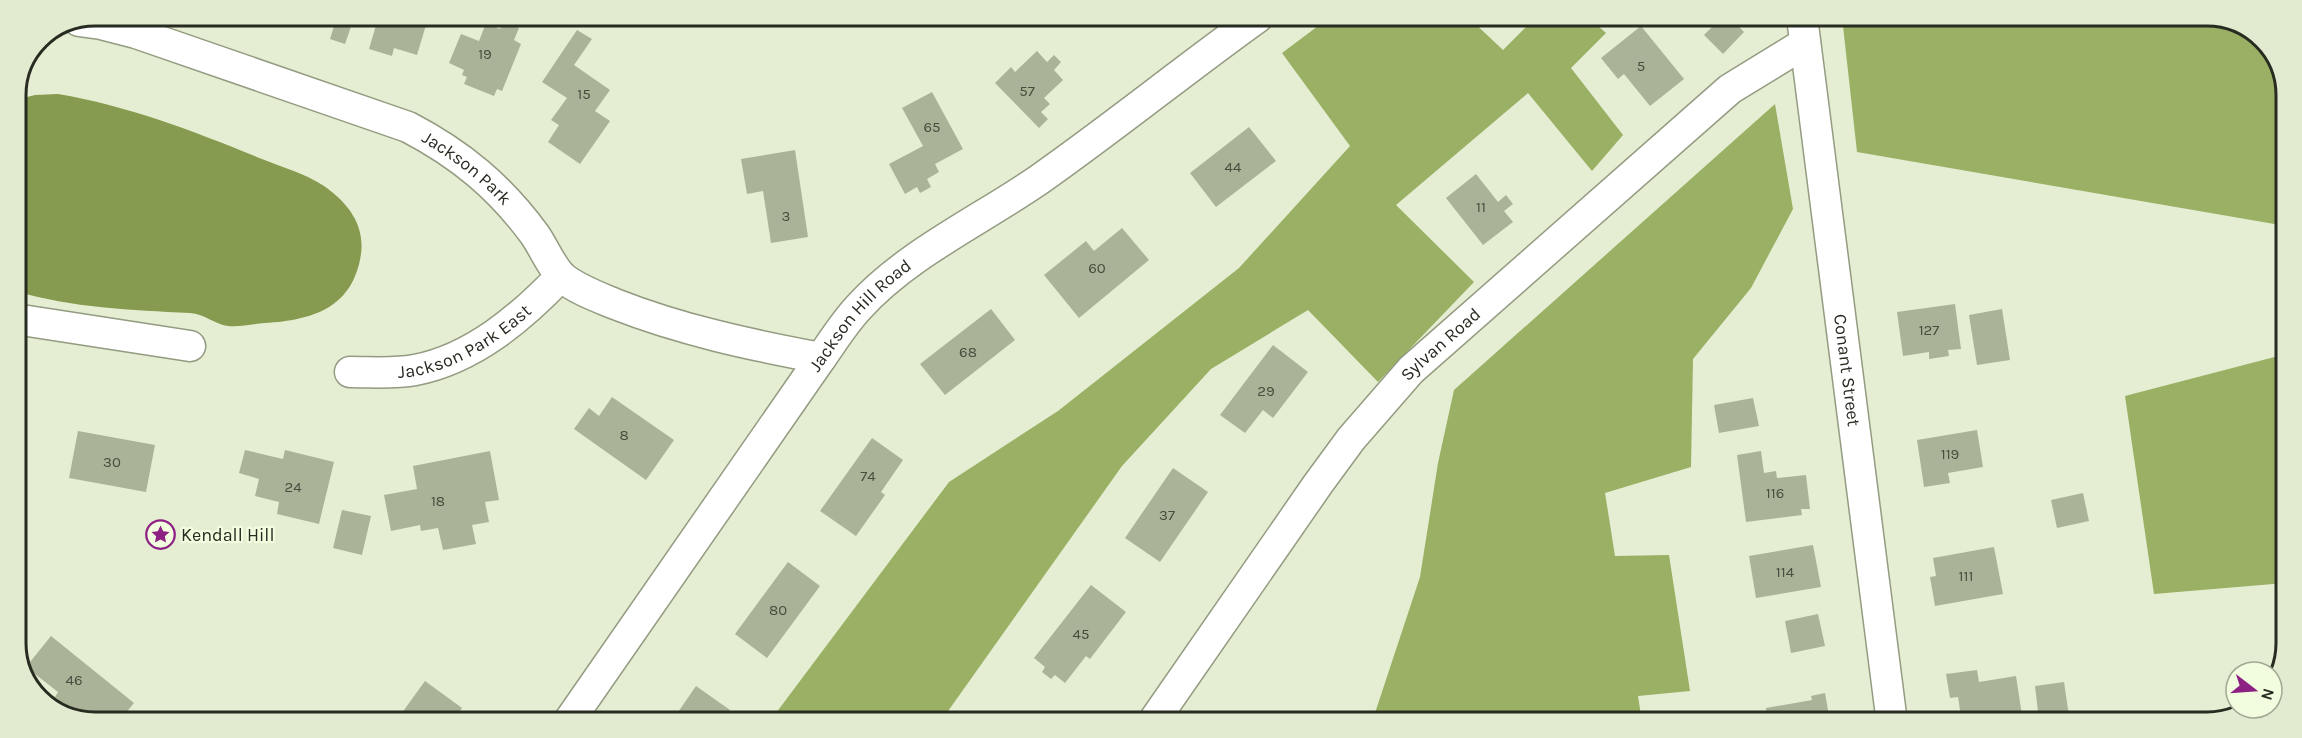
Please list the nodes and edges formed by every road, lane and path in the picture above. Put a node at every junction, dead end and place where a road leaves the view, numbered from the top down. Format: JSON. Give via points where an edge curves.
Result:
{"nodes":[{"id":1,"x":109,"y":26,"type":"edge"},
{"id":2,"x":1219,"y":28,"type":"edge"},
{"id":3,"x":1804,"y":30,"type":"edge"},
{"id":4,"x":561,"y":276,"type":"junction"},
{"id":5,"x":26,"y":321,"type":"edge"},
{"id":6,"x":190,"y":346,"type":"dead end"},
{"id":7,"x":821,"y":358,"type":"junction"},
{"id":8,"x":350,"y":372,"type":"dead end"},
{"id":9,"x":575,"y":712,"type":"edge"},
{"id":10,"x":1161,"y":712,"type":"edge"},
{"id":11,"x":1891,"y":712,"type":"edge"}],
"edges":[{"from":1,"to":4,"type":"street","name":"Jackson Park","via":[[408,127],[442,145],[505,198]]},
{"from":2,"to":7,"type":"street","name":"Jackson Hill Road","via":[[1134,112],[887,281],[859,307]]},
{"from":3,"to":10,"type":"street","name":"Sylvan Road","via":[[1730,88],[1411,370],[1324,475]]},
{"from":3,"to":11,"type":"street","name":"Conant Street"},
{"from":4,"to":7,"type":"street","name":"Jackson Park","via":[[604,299],[674,325]]},
{"from":4,"to":8,"type":"street","name":"Jackson Park East","via":[[508,326],[454,356],[392,373]]},
{"from":5,"to":6,"type":"street"},
{"from":7,"to":9,"type":"street","name":"Jackson Hill Road"}]}
